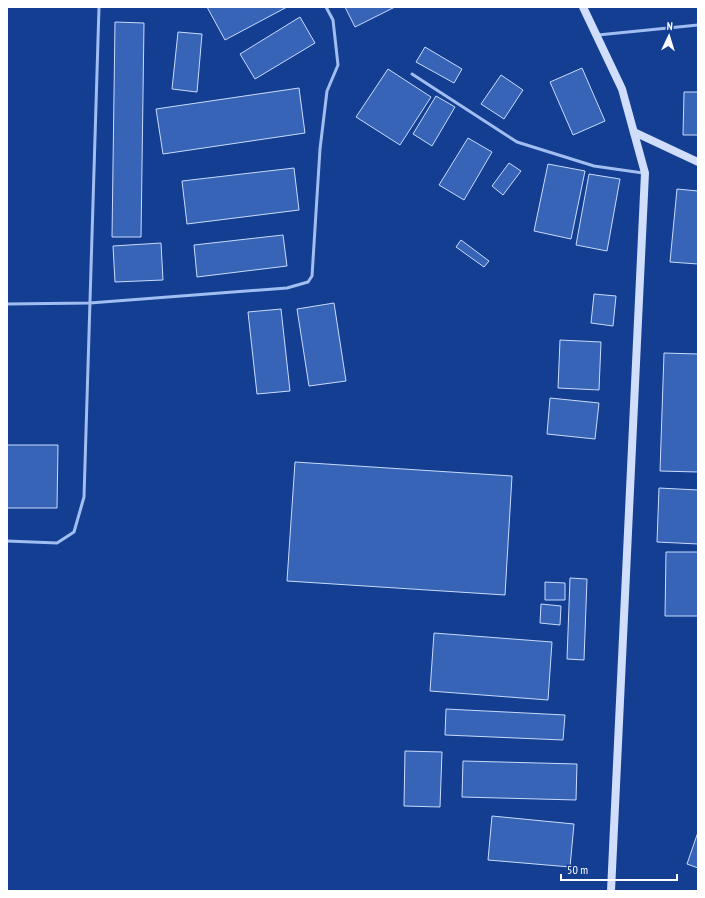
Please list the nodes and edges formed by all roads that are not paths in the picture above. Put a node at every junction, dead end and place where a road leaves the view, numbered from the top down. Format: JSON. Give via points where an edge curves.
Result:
{"nodes":[{"id":1,"x":99,"y":7,"type":"edge"},
{"id":2,"x":326,"y":7,"type":"edge"},
{"id":3,"x":583,"y":7,"type":"edge"},
{"id":4,"x":698,"y":25,"type":"edge"},
{"id":5,"x":596,"y":35,"type":"junction"},
{"id":6,"x":412,"y":74,"type":"dead end"},
{"id":7,"x":634,"y":132,"type":"junction"},
{"id":8,"x":698,"y":162,"type":"edge"},
{"id":9,"x":645,"y":173,"type":"junction"},
{"id":10,"x":90,"y":303,"type":"junction"},
{"id":11,"x":7,"y":304,"type":"edge"},
{"id":12,"x":7,"y":541,"type":"edge"},
{"id":13,"x":611,"y":891,"type":"edge"}],
"edges":[{"from":1,"to":10,"type":"lane"},
{"from":2,"to":10,"type":"lane","via":[[333,20],[338,65],[327,91],[320,149],[312,276],[308,282],[287,288]]},
{"from":3,"to":5,"type":"street"},
{"from":4,"to":5,"type":"lane"},
{"from":5,"to":7,"type":"street","via":[[622,89]]},
{"from":6,"to":9,"type":"lane","via":[[517,142],[594,166]]},
{"from":7,"to":8,"type":"street"},
{"from":7,"to":9,"type":"street"},
{"from":9,"to":13,"type":"street"},
{"from":10,"to":11,"type":"lane"},
{"from":10,"to":12,"type":"lane","via":[[84,497],[74,532],[57,543]]}]}
